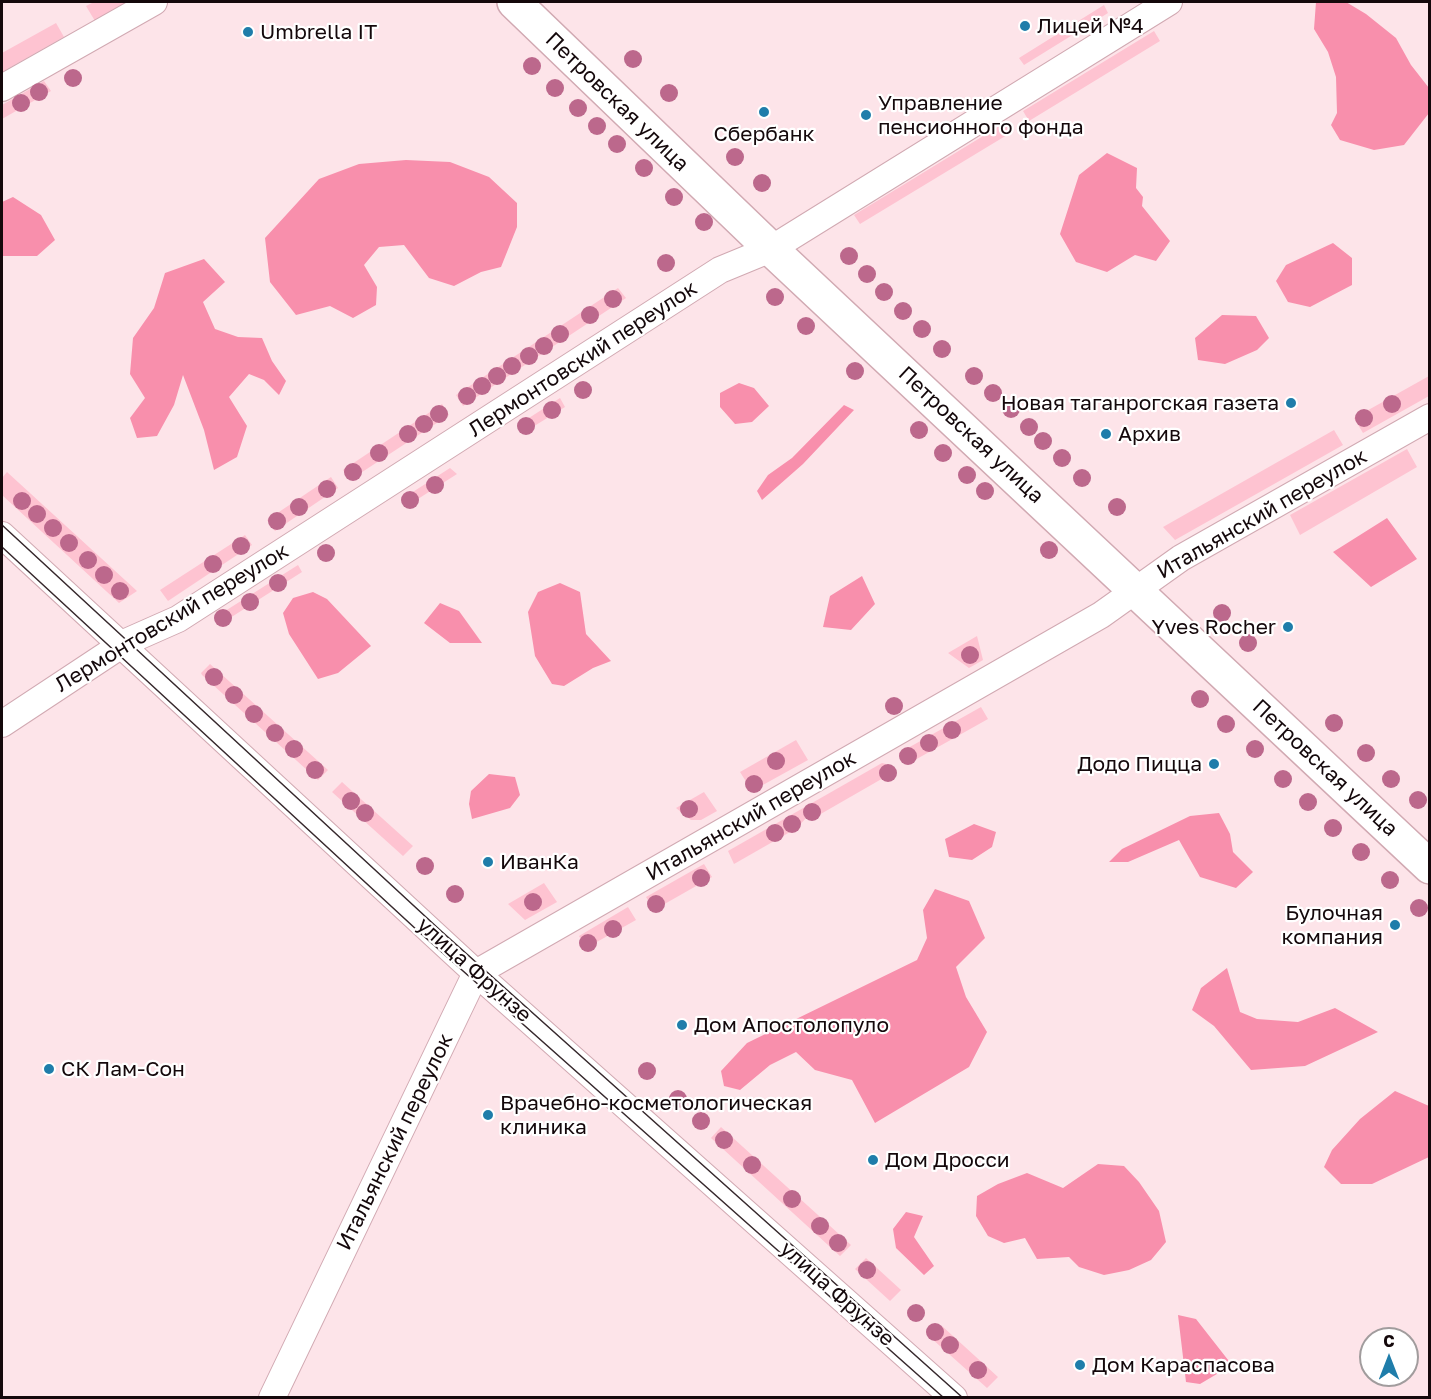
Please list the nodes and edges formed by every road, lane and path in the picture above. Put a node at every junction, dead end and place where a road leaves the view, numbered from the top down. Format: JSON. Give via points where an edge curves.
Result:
{"nodes":[{"id":1,"x":154,"y":2,"type":"edge"},
{"id":2,"x":513,"y":2,"type":"edge"},
{"id":3,"x":1169,"y":2,"type":"edge"},
{"id":4,"x":2,"y":88,"type":"edge"},
{"id":5,"x":771,"y":249,"type":"junction"},
{"id":6,"x":1430,"y":417,"type":"edge"},
{"id":7,"x":2,"y":535,"type":"edge"},
{"id":8,"x":1136,"y":590,"type":"junction"},
{"id":9,"x":120,"y":646,"type":"junction"},
{"id":10,"x":2,"y":724,"type":"edge"},
{"id":11,"x":1430,"y":867,"type":"edge"},
{"id":12,"x":476,"y":973,"type":"junction"},
{"id":13,"x":272,"y":1398,"type":"edge"},
{"id":14,"x":954,"y":1398,"type":"edge"}],
"edges":[{"from":1,"to":4,"type":"street"},
{"from":2,"to":5,"type":"main road","name":"Петровская улица"},
{"from":3,"to":5,"type":"street","name":"Лермонтовский переулок"},
{"from":5,"to":8,"type":"main road","name":"Петровская улица"},
{"from":5,"to":9,"type":"street","name":"Лермонтовский переулок","via":[[720,270],[178,619]]},
{"from":6,"to":8,"type":"street","name":"Итальянский переулок","via":[[1181,558]]},
{"from":7,"to":9,"type":"street","name":"улица Фрунзе"},
{"from":8,"to":11,"type":"main road","name":"Петровская улица"},
{"from":8,"to":12,"type":"street","name":"Итальянский переулок","via":[[1101,615]]},
{"from":9,"to":10,"type":"street","name":"Лермонтовский переулок"},
{"from":9,"to":12,"type":"street","name":"улица Фрунзе"},
{"from":12,"to":13,"type":"street","name":"Итальянский переулок"},
{"from":12,"to":14,"type":"street","name":"улица Фрунзе"}]}
